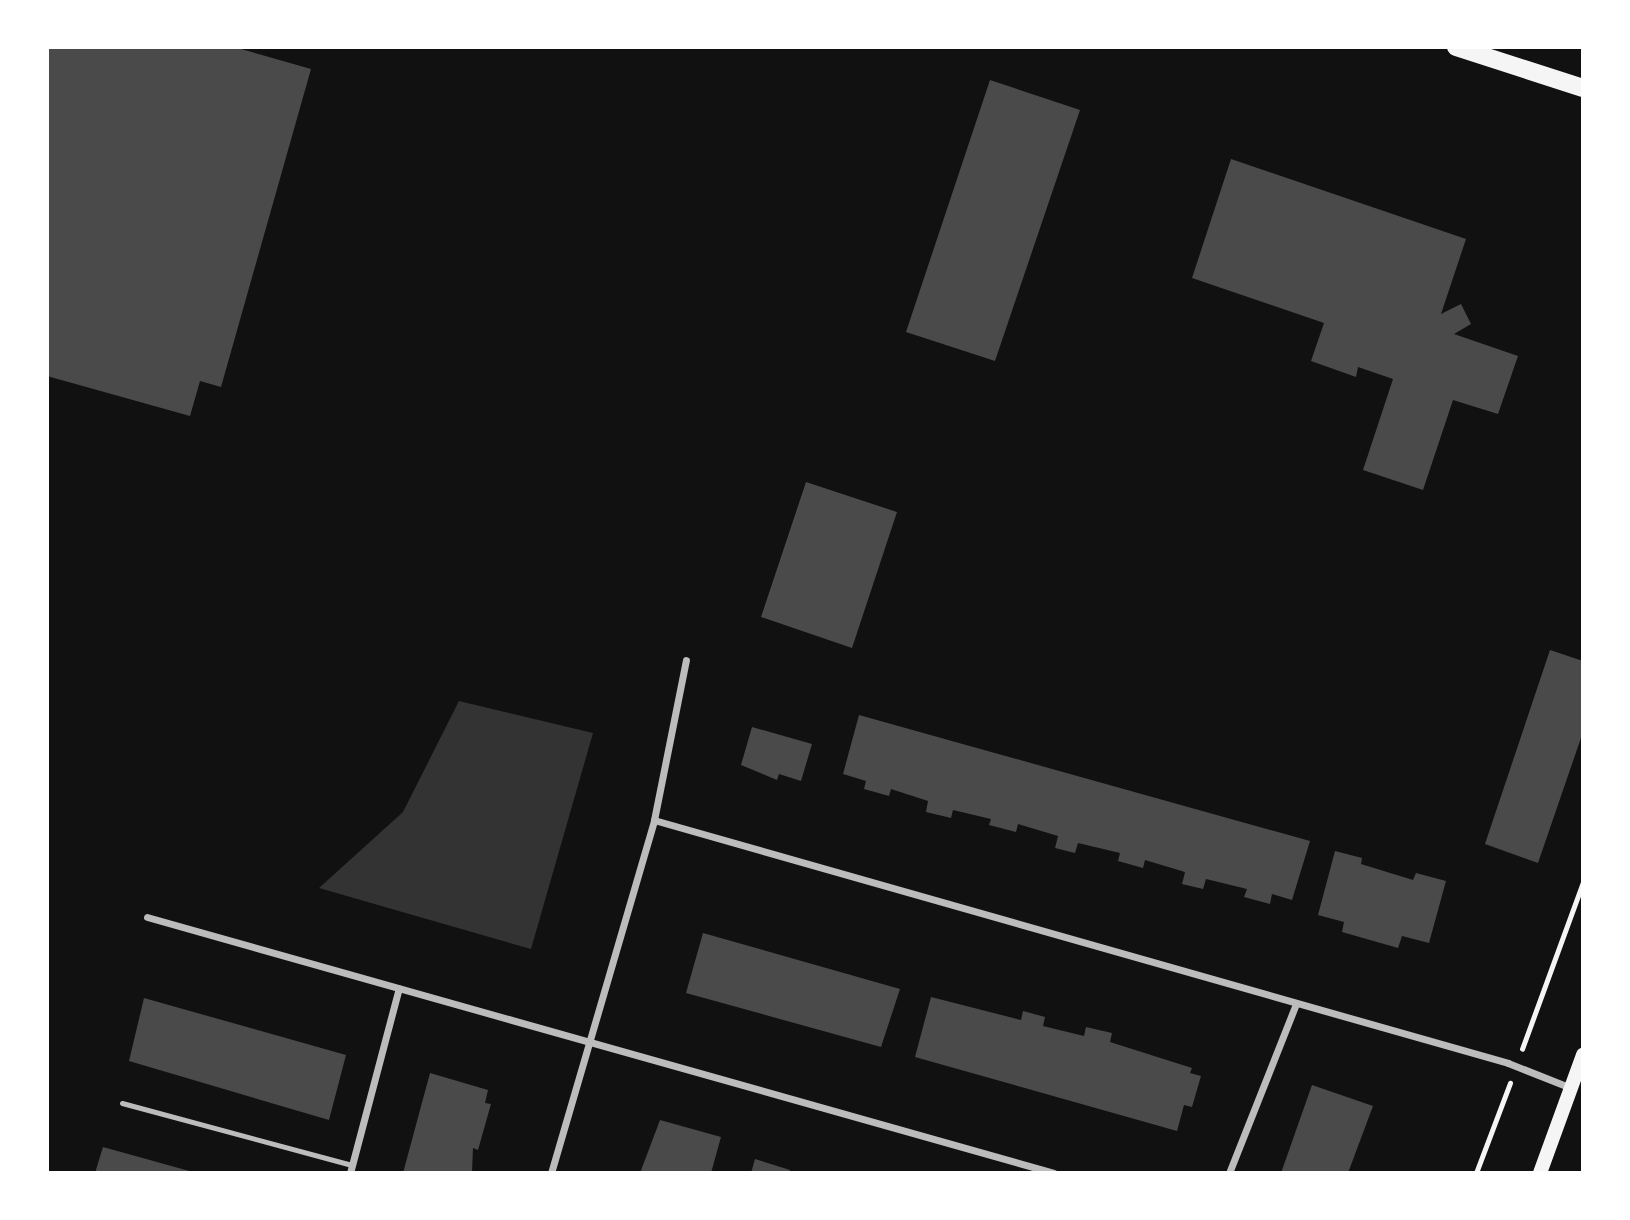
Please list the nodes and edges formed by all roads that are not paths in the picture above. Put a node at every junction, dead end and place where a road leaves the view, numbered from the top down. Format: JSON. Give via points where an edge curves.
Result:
{"nodes":[{"id":1,"x":1456,"y":47,"type":"edge"},
{"id":2,"x":1583,"y":88,"type":"edge"},
{"id":3,"x":686,"y":660,"type":"dead end"},
{"id":4,"x":654,"y":820,"type":"junction"},
{"id":5,"x":147,"y":917,"type":"dead end"},
{"id":6,"x":399,"y":988,"type":"junction"},
{"id":7,"x":1296,"y":1004,"type":"junction"},
{"id":8,"x":588,"y":1039,"type":"junction"},
{"id":9,"x":1583,"y":1055,"type":"edge"},
{"id":10,"x":1571,"y":1088,"type":"junction"},
{"id":11,"x":122,"y":1104,"type":"dead end"},
{"id":12,"x":351,"y":1169,"type":"edge"},
{"id":13,"x":551,"y":1173,"type":"edge"},
{"id":14,"x":1054,"y":1173,"type":"edge"},
{"id":15,"x":1230,"y":1173,"type":"edge"},
{"id":16,"x":1540,"y":1173,"type":"edge"}],
"edges":[{"from":1,"to":2,"type":"main road"},
{"from":3,"to":4,"type":"street"},
{"from":4,"to":7,"type":"street"},
{"from":4,"to":8,"type":"street"},
{"from":5,"to":6,"type":"street"},
{"from":6,"to":8,"type":"street"},
{"from":6,"to":12,"type":"street"},
{"from":7,"to":10,"type":"street","via":[[1517,1066]]},
{"from":7,"to":15,"type":"street"},
{"from":8,"to":13,"type":"street"},
{"from":8,"to":14,"type":"street"},
{"from":9,"to":10,"type":"main road"},
{"from":10,"to":16,"type":"main road"},
{"from":11,"to":12,"type":"lane"}]}
